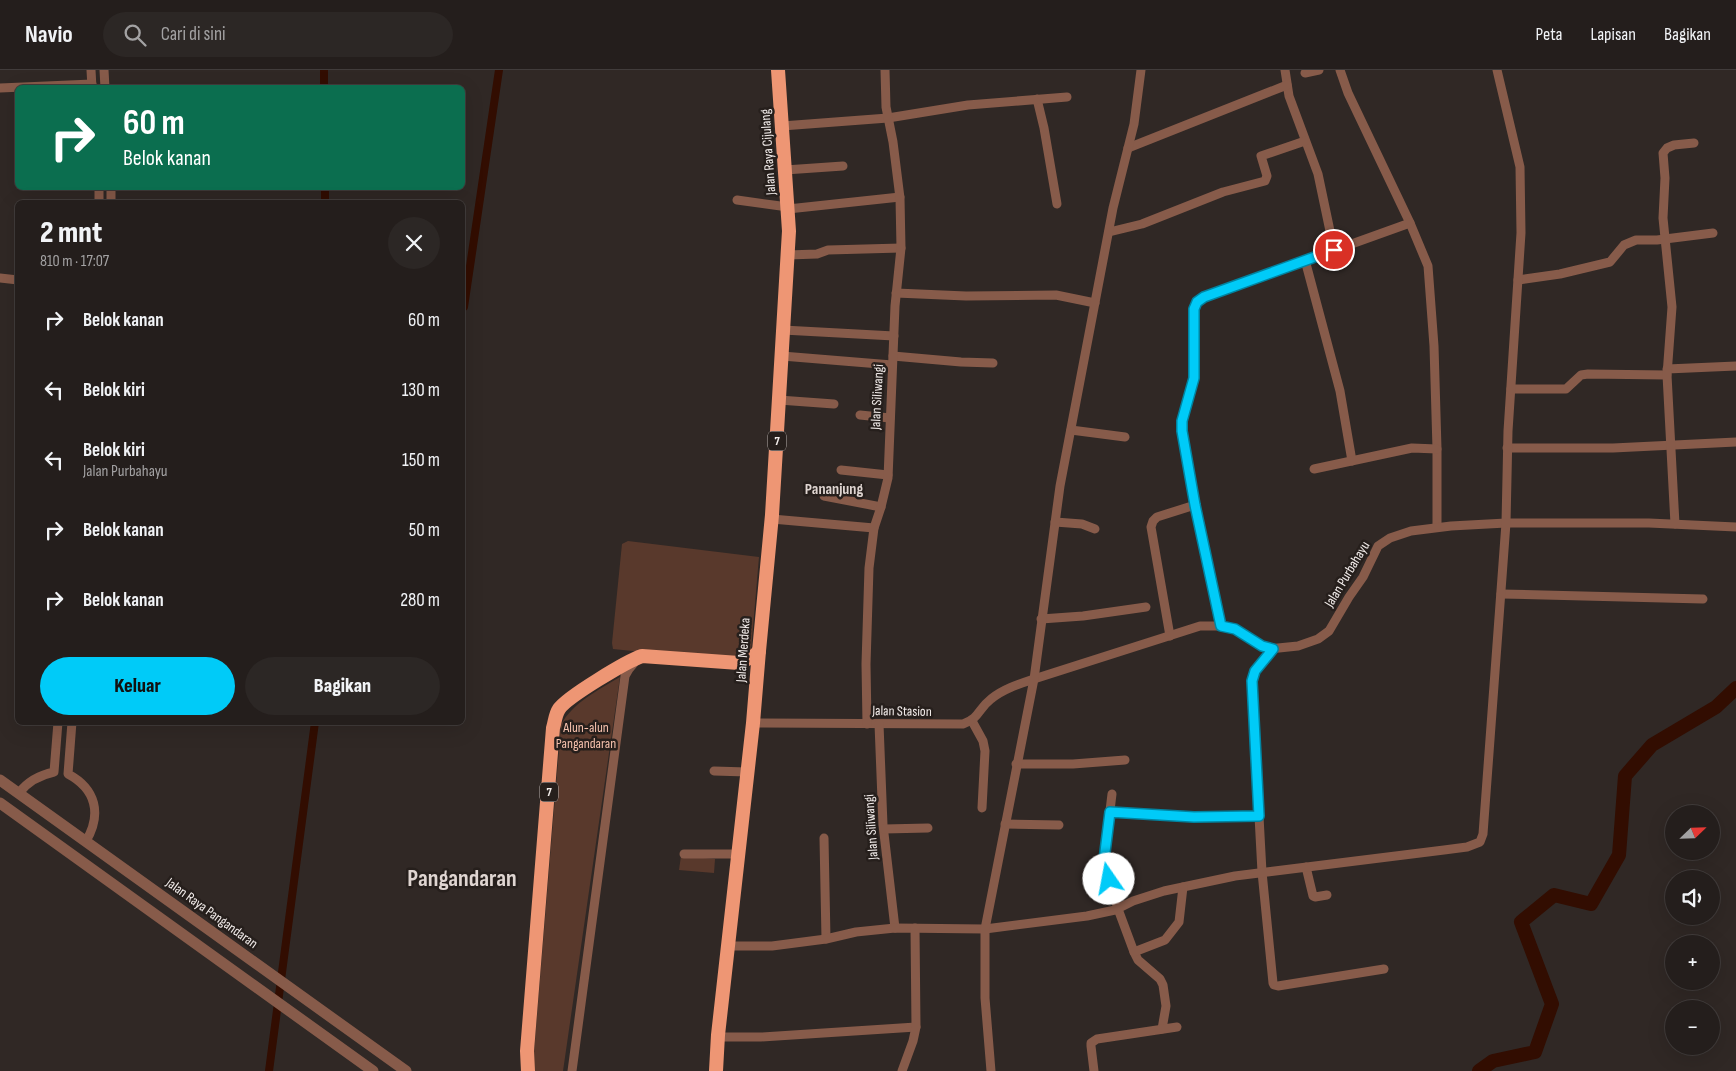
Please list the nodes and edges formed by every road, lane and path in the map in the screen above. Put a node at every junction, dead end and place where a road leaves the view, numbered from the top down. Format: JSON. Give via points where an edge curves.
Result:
{"nodes":[{"id":1,"x":91,"y":70,"type":"edge"},
{"id":2,"x":104,"y":70,"type":"edge"},
{"id":3,"x":778,"y":70,"type":"edge"},
{"id":4,"x":885,"y":70,"type":"edge"},
{"id":5,"x":1141,"y":70,"type":"edge"},
{"id":6,"x":1285,"y":70,"type":"edge"},
{"id":7,"x":1319,"y":70,"type":"edge"},
{"id":8,"x":1340,"y":70,"type":"edge"},
{"id":9,"x":1497,"y":70,"type":"edge"},
{"id":10,"x":1305,"y":73,"type":"dead end"},
{"id":11,"x":92,"y":85,"type":"edge"},
{"id":12,"x":105,"y":85,"type":"edge"},
{"id":13,"x":1287,"y":85,"type":"junction"},
{"id":14,"x":0,"y":88,"type":"edge"},
{"id":15,"x":15,"y":88,"type":"edge"},
{"id":16,"x":1067,"y":97,"type":"dead end"},
{"id":17,"x":1037,"y":99,"type":"junction"},
{"id":18,"x":888,"y":118,"type":"junction"},
{"id":19,"x":782,"y":126,"type":"junction"},
{"id":20,"x":1306,"y":141,"type":"junction"},
{"id":21,"x":1694,"y":143,"type":"dead end"},
{"id":22,"x":1128,"y":148,"type":"junction"},
{"id":23,"x":843,"y":166,"type":"dead end"},
{"id":24,"x":785,"y":170,"type":"junction"},
{"id":25,"x":900,"y":197,"type":"junction"},
{"id":26,"x":737,"y":200,"type":"dead end"},
{"id":27,"x":1057,"y":204,"type":"dead end"},
{"id":28,"x":788,"y":208,"type":"junction"},
{"id":29,"x":1410,"y":223,"type":"junction"},
{"id":30,"x":789,"y":231,"type":"joint"},
{"id":31,"x":1110,"y":232,"type":"junction"},
{"id":32,"x":1713,"y":233,"type":"dead end"},
{"id":33,"x":1664,"y":239,"type":"junction"},
{"id":34,"x":901,"y":248,"type":"junction"},
{"id":35,"x":1334,"y":250,"type":"junction"},
{"id":36,"x":788,"y":255,"type":"junction"},
{"id":37,"x":1305,"y":260,"type":"junction"},
{"id":38,"x":0,"y":278,"type":"edge"},
{"id":39,"x":15,"y":280,"type":"edge"},
{"id":40,"x":1518,"y":280,"type":"junction"},
{"id":41,"x":896,"y":293,"type":"junction"},
{"id":42,"x":1095,"y":303,"type":"junction"},
{"id":43,"x":784,"y":330,"type":"junction"},
{"id":44,"x":894,"y":336,"type":"junction"},
{"id":45,"x":782,"y":356,"type":"junction"},
{"id":46,"x":892,"y":360,"type":"junction"},
{"id":47,"x":993,"y":363,"type":"dead end"},
{"id":48,"x":1736,"y":366,"type":"edge"},
{"id":49,"x":1667,"y":372,"type":"junction"},
{"id":50,"x":1511,"y":390,"type":"junction"},
{"id":51,"x":779,"y":400,"type":"junction"},
{"id":52,"x":834,"y":404,"type":"dead end"},
{"id":53,"x":860,"y":414,"type":"dead end"},
{"id":54,"x":890,"y":418,"type":"junction"},
{"id":55,"x":1070,"y":430,"type":"junction"},
{"id":56,"x":1125,"y":437,"type":"dead end"},
{"id":57,"x":1736,"y":442,"type":"edge"},
{"id":58,"x":1671,"y":445,"type":"junction"},
{"id":59,"x":1507,"y":448,"type":"junction"},
{"id":60,"x":1437,"y":449,"type":"junction"},
{"id":61,"x":1352,"y":461,"type":"junction"},
{"id":62,"x":1314,"y":469,"type":"dead end"},
{"id":63,"x":841,"y":470,"type":"dead end"},
{"id":64,"x":888,"y":475,"type":"junction"},
{"id":65,"x":824,"y":496,"type":"dead end"},
{"id":66,"x":1195,"y":505,"type":"junction"},
{"id":67,"x":882,"y":507,"type":"junction"},
{"id":68,"x":772,"y":519,"type":"junction"},
{"id":69,"x":1055,"y":522,"type":"junction"},
{"id":70,"x":1506,"y":524,"type":"junction"},
{"id":71,"x":1675,"y":524,"type":"junction"},
{"id":72,"x":1437,"y":527,"type":"junction"},
{"id":73,"x":1736,"y":527,"type":"edge"},
{"id":74,"x":874,"y":528,"type":"junction"},
{"id":75,"x":1095,"y":529,"type":"dead end"},
{"id":76,"x":1501,"y":594,"type":"junction"},
{"id":77,"x":1703,"y":599,"type":"dead end"},
{"id":78,"x":1146,"y":607,"type":"dead end"},
{"id":79,"x":1041,"y":619,"type":"junction"},
{"id":80,"x":1221,"y":626,"type":"junction"},
{"id":81,"x":1170,"y":636,"type":"junction"},
{"id":82,"x":1273,"y":649,"type":"junction"},
{"id":83,"x":759,"y":652,"type":"junction"},
{"id":84,"x":642,"y":656,"type":"junction"},
{"id":85,"x":739,"y":663,"type":"junction"},
{"id":86,"x":1034,"y":678,"type":"junction"},
{"id":87,"x":757,"y":684,"type":"junction"},
{"id":88,"x":972,"y":721,"type":"junction"},
{"id":89,"x":754,"y":724,"type":"junction"},
{"id":90,"x":867,"y":724,"type":"junction"},
{"id":91,"x":879,"y":724,"type":"junction"},
{"id":92,"x":58,"y":725,"type":"edge"},
{"id":93,"x":72,"y":725,"type":"edge"},
{"id":94,"x":1125,"y":760,"type":"dead end"},
{"id":95,"x":1016,"y":764,"type":"junction"},
{"id":96,"x":714,"y":771,"type":"dead end"},
{"id":97,"x":54,"y":772,"type":"junction"},
{"id":98,"x":748,"y":772,"type":"junction"},
{"id":99,"x":68,"y":774,"type":"junction"},
{"id":100,"x":0,"y":780,"type":"edge"},
{"id":101,"x":18,"y":793,"type":"junction"},
{"id":102,"x":1112,"y":794,"type":"dead end"},
{"id":103,"x":0,"y":803,"type":"edge"},
{"id":104,"x":982,"y":808,"type":"dead end"},
{"id":105,"x":1110,"y":812,"type":"junction"},
{"id":106,"x":1259,"y":816,"type":"junction"},
{"id":107,"x":1005,"y":824,"type":"junction"},
{"id":108,"x":1059,"y":825,"type":"dead end"},
{"id":109,"x":66,"y":827,"type":"junction"},
{"id":110,"x":928,"y":828,"type":"dead end"},
{"id":111,"x":884,"y":829,"type":"junction"},
{"id":112,"x":824,"y":838,"type":"dead end"},
{"id":113,"x":55,"y":842,"type":"junction"},
{"id":114,"x":86,"y":842,"type":"junction"},
{"id":115,"x":684,"y":854,"type":"dead end"},
{"id":116,"x":738,"y":854,"type":"junction"},
{"id":117,"x":1306,"y":867,"type":"junction"},
{"id":118,"x":1262,"y":872,"type":"junction"},
{"id":119,"x":1184,"y":887,"type":"junction"},
{"id":120,"x":1327,"y":895,"type":"dead end"},
{"id":121,"x":1118,"y":908,"type":"junction"},
{"id":122,"x":895,"y":928,"type":"junction"},
{"id":123,"x":915,"y":928,"type":"junction"},
{"id":124,"x":986,"y":929,"type":"junction"},
{"id":125,"x":826,"y":939,"type":"junction"},
{"id":126,"x":728,"y":946,"type":"junction"},
{"id":127,"x":1137,"y":951,"type":"junction"},
{"id":128,"x":1384,"y":970,"type":"dead end"},
{"id":129,"x":916,"y":1027,"type":"junction"},
{"id":130,"x":1177,"y":1027,"type":"dead end"},
{"id":131,"x":1162,"y":1029,"type":"junction"},
{"id":132,"x":718,"y":1037,"type":"junction"},
{"id":133,"x":373,"y":1071,"type":"edge"},
{"id":134,"x":406,"y":1071,"type":"edge"},
{"id":135,"x":528,"y":1071,"type":"edge"},
{"id":136,"x":572,"y":1071,"type":"edge"},
{"id":137,"x":716,"y":1071,"type":"edge"},
{"id":138,"x":902,"y":1071,"type":"edge"},
{"id":139,"x":992,"y":1071,"type":"edge"},
{"id":140,"x":1094,"y":1071,"type":"edge"}],
"edges":[{"from":1,"to":11,"type":"street"},
{"from":2,"to":12,"type":"street"},
{"from":3,"to":19,"type":"highway","name":"Jalan Raya Cijulang","number":"7"},
{"from":4,"to":18,"type":"street","name":"Jalan Siliwangi"},
{"from":5,"to":22,"type":"street"},
{"from":6,"to":13,"type":"street"},
{"from":7,"to":10,"type":"street"},
{"from":8,"to":29,"type":"street"},
{"from":9,"to":40,"type":"street","via":[[1520,167]]},
{"from":13,"to":20,"type":"street"},
{"from":13,"to":22,"type":"street"},
{"from":14,"to":15,"type":"street"},
{"from":16,"to":17,"type":"street"},
{"from":17,"to":18,"type":"street","via":[[949,107]]},
{"from":17,"to":27,"type":"street"},
{"from":18,"to":19,"type":"street"},
{"from":18,"to":25,"type":"street","name":"Jalan Siliwangi"},
{"from":19,"to":24,"type":"highway","name":"Jalan Raya Cijulang","number":"7"},
{"from":20,"to":31,"type":"street","via":[[1261,156],[1265,181],[1223,192],[1142,224]]},
{"from":20,"to":35,"type":"street","via":[[1318,177]]},
{"from":21,"to":33,"type":"street","via":[[1674,145],[1663,153]]},
{"from":22,"to":31,"type":"street"},
{"from":23,"to":24,"type":"street"},
{"from":24,"to":28,"type":"highway","name":"Jalan Raya Cijulang","number":"7"},
{"from":25,"to":28,"type":"street"},
{"from":25,"to":34,"type":"street","name":"Jalan Siliwangi"},
{"from":26,"to":28,"type":"street"},
{"from":28,"to":30,"type":"highway","name":"Jalan Raya Cijulang","number":"7"},
{"from":29,"to":35,"type":"street"},
{"from":29,"to":60,"type":"street","via":[[1430,276]]},
{"from":30,"to":36,"type":"highway","name":"Jalan Merdeka","number":"7"},
{"from":31,"to":42,"type":"street"},
{"from":32,"to":33,"type":"street"},
{"from":33,"to":40,"type":"street","via":[[1636,240],[1624,245],[1610,262]]},
{"from":33,"to":49,"type":"street","via":[[1672,308]]},
{"from":34,"to":36,"type":"street","via":[[828,250],[817,254]]},
{"from":34,"to":41,"type":"street","name":"Jalan Siliwangi"},
{"from":35,"to":37,"type":"street"},
{"from":36,"to":43,"type":"highway","name":"Jalan Merdeka","number":"7"},
{"from":37,"to":61,"type":"street","via":[[1340,391]]},
{"from":37,"to":66,"type":"street","via":[[1204,297],[1195,305],[1194,378],[1181,426]]},
{"from":38,"to":39,"type":"street"},
{"from":40,"to":50,"type":"street"},
{"from":41,"to":42,"type":"street","via":[[1056,295]]},
{"from":41,"to":44,"type":"street","name":"Jalan Siliwangi"},
{"from":42,"to":55,"type":"street"},
{"from":43,"to":44,"type":"street"},
{"from":43,"to":45,"type":"highway","name":"Jalan Merdeka","number":"7"},
{"from":44,"to":46,"type":"street","name":"Jalan Siliwangi"},
{"from":45,"to":46,"type":"street"},
{"from":45,"to":51,"type":"highway","name":"Jalan Merdeka","number":"7"},
{"from":46,"to":47,"type":"street"},
{"from":46,"to":54,"type":"street","name":"Jalan Siliwangi"},
{"from":48,"to":49,"type":"street"},
{"from":49,"to":50,"type":"street","via":[[1588,374],[1581,375],[1566,390]]},
{"from":49,"to":58,"type":"street"},
{"from":50,"to":59,"type":"street"},
{"from":51,"to":52,"type":"street"},
{"from":51,"to":68,"type":"highway","name":"Jalan Merdeka","number":"7"},
{"from":53,"to":54,"type":"street"},
{"from":54,"to":64,"type":"street","name":"Jalan Siliwangi"},
{"from":55,"to":56,"type":"street"},
{"from":55,"to":69,"type":"street"},
{"from":57,"to":58,"type":"street"},
{"from":58,"to":59,"type":"street"},
{"from":58,"to":71,"type":"street"},
{"from":59,"to":70,"type":"street"},
{"from":60,"to":61,"type":"street","via":[[1412,448]]},
{"from":60,"to":72,"type":"street"},
{"from":61,"to":62,"type":"street"},
{"from":63,"to":64,"type":"street"},
{"from":64,"to":67,"type":"street","name":"Jalan Siliwangi"},
{"from":65,"to":67,"type":"street"},
{"from":66,"to":80,"type":"street"},
{"from":66,"to":81,"type":"street","via":[[1157,517],[1151,527]]},
{"from":67,"to":74,"type":"street","name":"Jalan Siliwangi"},
{"from":68,"to":74,"type":"street"},
{"from":68,"to":83,"type":"highway","name":"Jalan Merdeka","number":"7"},
{"from":69,"to":75,"type":"street","via":[[1082,524]]},
{"from":69,"to":79,"type":"street"},
{"from":70,"to":71,"type":"street","name":"Jalan Purbahayu"},
{"from":70,"to":72,"type":"street","name":"Jalan Purbahayu"},
{"from":70,"to":76,"type":"street"},
{"from":71,"to":73,"type":"street","name":"Jalan Purbahayu"},
{"from":72,"to":82,"type":"street","name":"Jalan Purbahayu","via":[[1410,531],[1378,546],[1329,631],[1298,646]]},
{"from":74,"to":90,"type":"street","name":"Jalan Siliwangi","via":[[868,578]]},
{"from":76,"to":77,"type":"street"},
{"from":76,"to":117,"type":"street","via":[[1480,842],[1467,847]]},
{"from":78,"to":79,"type":"street"},
{"from":79,"to":86,"type":"street"},
{"from":80,"to":81,"type":"street","via":[[1200,626]]},
{"from":80,"to":82,"type":"street","via":[[1235,629]]},
{"from":81,"to":86,"type":"street"},
{"from":82,"to":106,"type":"street","via":[[1255,671],[1252,681]]},
{"from":83,"to":85,"type":"highway"},
{"from":83,"to":87,"type":"highway","name":"Jalan Merdeka","number":"7"},
{"from":84,"to":85,"type":"highway","number":"7"},
{"from":84,"to":135,"type":"highway","number":"7","via":[[629,660],[573,697],[556,716]]},
{"from":84,"to":136,"type":"street","via":[[625,676]]},
{"from":85,"to":87,"type":"highway"},
{"from":86,"to":88,"type":"street","via":[[999,693]]},
{"from":86,"to":95,"type":"street"},
{"from":87,"to":89,"type":"highway","name":"Jalan Merdeka","number":"7"},
{"from":88,"to":91,"type":"street","name":"Jalan Stasion","via":[[963,724]]},
{"from":88,"to":104,"type":"street","via":[[985,751]]},
{"from":89,"to":90,"type":"street","name":"Jalan Stasion"},
{"from":89,"to":98,"type":"highway","name":"Jalan Merdeka","number":"7"},
{"from":90,"to":91,"type":"street","name":"Jalan Stasion"},
{"from":91,"to":111,"type":"street","name":"Jalan Siliwangi"},
{"from":92,"to":97,"type":"street"},
{"from":93,"to":99,"type":"street"},
{"from":94,"to":95,"type":"street"},
{"from":95,"to":107,"type":"street"},
{"from":96,"to":98,"type":"street"},
{"from":97,"to":99,"type":"street"},
{"from":97,"to":101,"type":"street","via":[[44,774]]},
{"from":98,"to":116,"type":"highway","name":"Jalan Merdeka","number":"7"},
{"from":99,"to":114,"type":"street","via":[[83,784],[93,801],[94,819]]},
{"from":100,"to":101,"type":"street","name":"Jalan Raya Pangandaran"},
{"from":101,"to":109,"type":"street","name":"Jalan Raya Pangandaran"},
{"from":102,"to":105,"type":"street"},
{"from":103,"to":113,"type":"street"},
{"from":105,"to":106,"type":"street","via":[[1194,817]]},
{"from":105,"to":121,"type":"street","via":[[1104,860]]},
{"from":106,"to":118,"type":"street"},
{"from":107,"to":108,"type":"street"},
{"from":107,"to":124,"type":"street"},
{"from":109,"to":113,"type":"street"},
{"from":109,"to":114,"type":"street","name":"Jalan Raya Pangandaran"},
{"from":110,"to":111,"type":"street"},
{"from":111,"to":122,"type":"street","name":"Jalan Siliwangi"},
{"from":112,"to":125,"type":"street"},
{"from":113,"to":133,"type":"street"},
{"from":114,"to":134,"type":"street","name":"Jalan Raya Pangandaran"},
{"from":115,"to":116,"type":"street"},
{"from":116,"to":126,"type":"highway","name":"Jalan Merdeka","number":"7"},
{"from":117,"to":118,"type":"street"},
{"from":117,"to":120,"type":"street","via":[[1313,896]]},
{"from":118,"to":119,"type":"street"},
{"from":118,"to":128,"type":"street","via":[[1274,985]]},
{"from":119,"to":121,"type":"street","via":[[1146,896]]},
{"from":119,"to":127,"type":"street","via":[[1179,922],[1164,940]]},
{"from":121,"to":124,"type":"street","via":[[1087,916]]},
{"from":121,"to":127,"type":"street"},
{"from":122,"to":123,"type":"street"},
{"from":122,"to":125,"type":"street"},
{"from":123,"to":124,"type":"street"},
{"from":123,"to":129,"type":"street"},
{"from":124,"to":139,"type":"street","via":[[985,998]]},
{"from":125,"to":126,"type":"street","via":[[772,946]]},
{"from":126,"to":132,"type":"highway","name":"Jalan Merdeka","number":"7"},
{"from":127,"to":131,"type":"street","via":[[1138,960],[1163,985],[1166,1006]]},
{"from":129,"to":132,"type":"street"},
{"from":129,"to":138,"type":"street"},
{"from":130,"to":131,"type":"street"},
{"from":131,"to":140,"type":"street","via":[[1093,1041]]},
{"from":132,"to":137,"type":"highway","name":"Jalan Merdeka","number":"7"}]}
